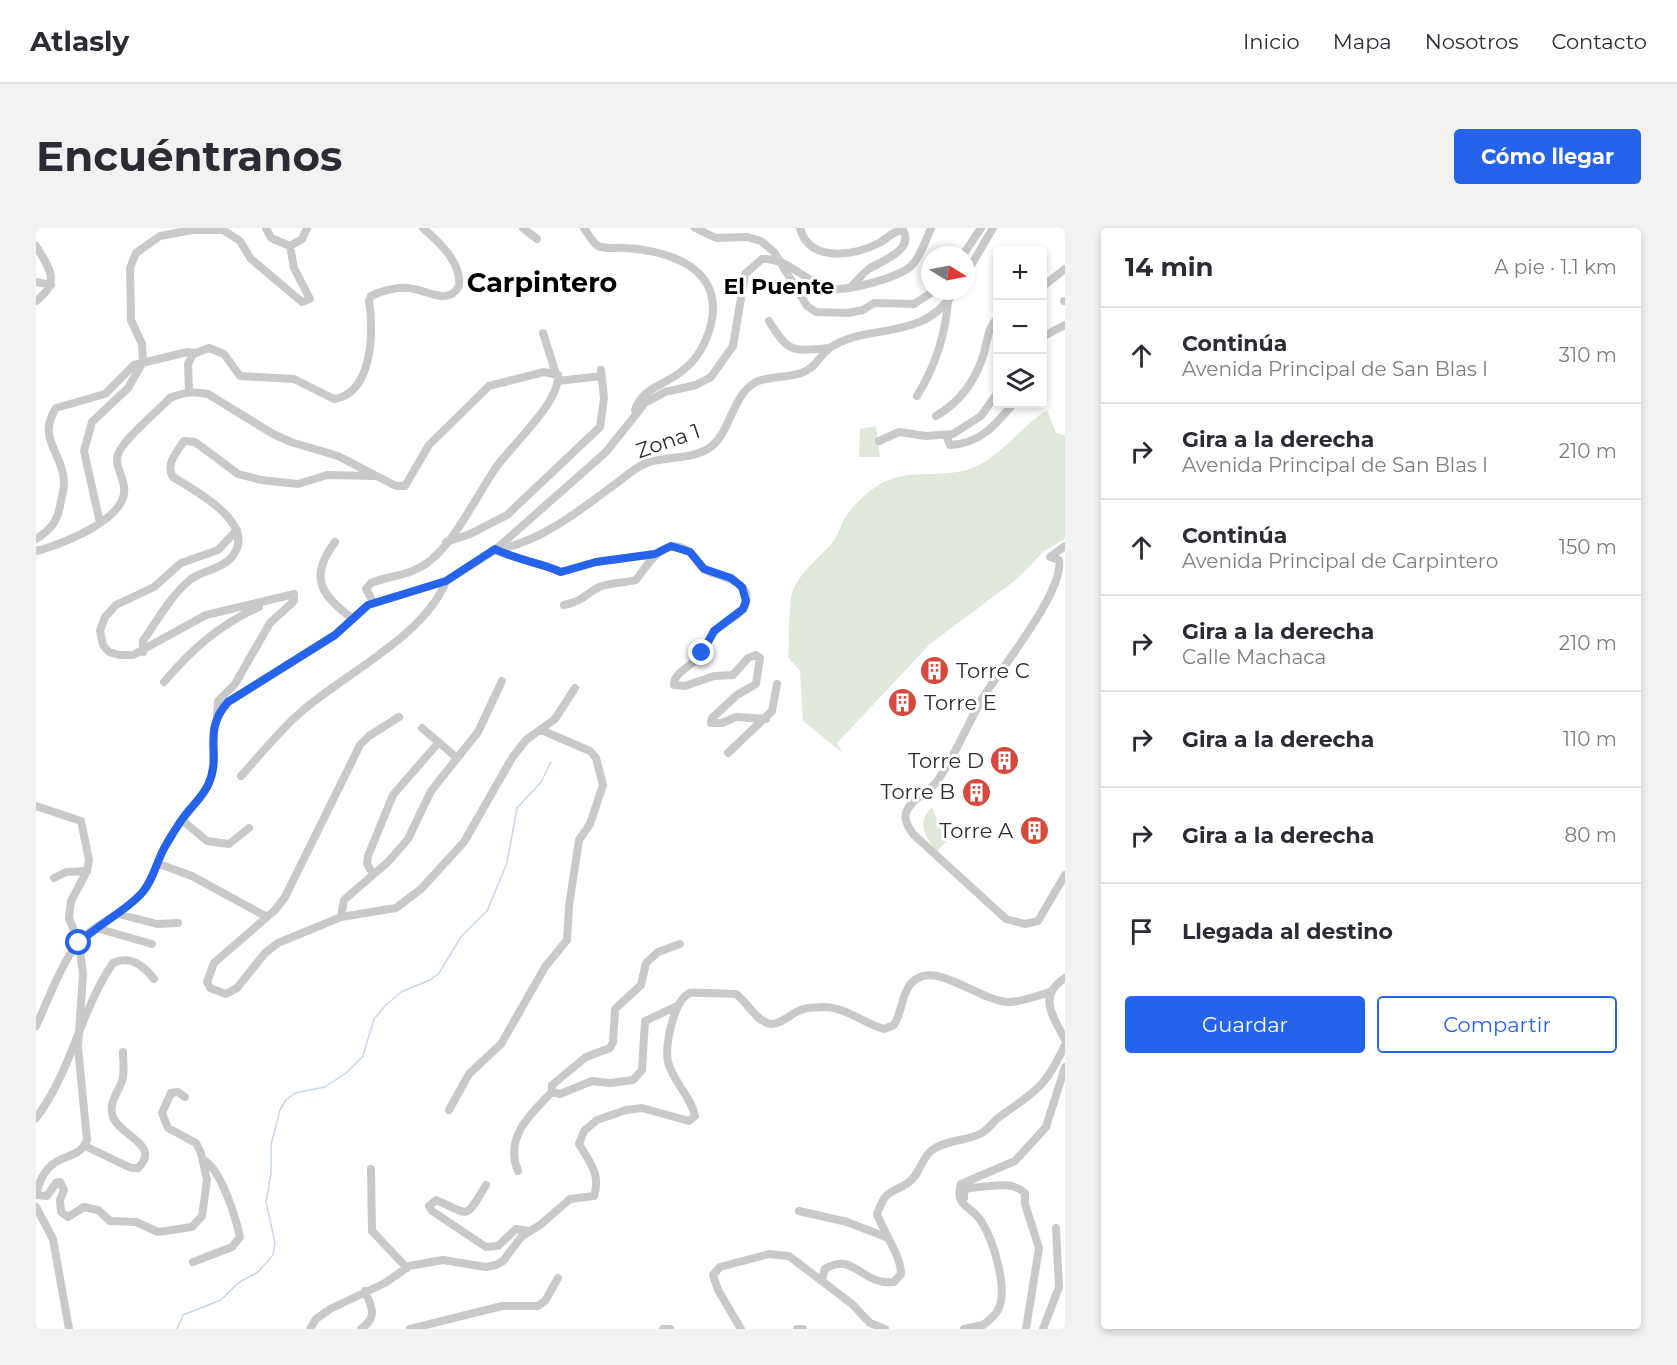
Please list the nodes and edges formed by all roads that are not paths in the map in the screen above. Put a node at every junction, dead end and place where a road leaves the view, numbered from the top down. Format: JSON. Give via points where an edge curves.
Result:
{"nodes":[{"id":1,"x":266,"y":228,"type":"edge"},
{"id":2,"x":307,"y":228,"type":"edge"},
{"id":3,"x":423,"y":228,"type":"edge"},
{"id":4,"x":523,"y":228,"type":"edge"},
{"id":5,"x":584,"y":228,"type":"edge"},
{"id":6,"x":695,"y":228,"type":"edge"},
{"id":7,"x":800,"y":228,"type":"edge"},
{"id":8,"x":931,"y":228,"type":"edge"},
{"id":9,"x":981,"y":228,"type":"edge"},
{"id":10,"x":993,"y":228,"type":"edge"},
{"id":11,"x":537,"y":239,"type":"dead end"},
{"id":12,"x":36,"y":246,"type":"edge"},
{"id":13,"x":290,"y":246,"type":"junction"},
{"id":14,"x":969,"y":246,"type":"edge"},
{"id":15,"x":975,"y":259,"type":"edge"},
{"id":16,"x":778,"y":260,"type":"junction"},
{"id":17,"x":1065,"y":269,"type":"edge"},
{"id":18,"x":36,"y":282,"type":"edge"},
{"id":19,"x":1047,"y":283,"type":"edge"},
{"id":20,"x":51,"y":285,"type":"junction"},
{"id":21,"x":850,"y":287,"type":"junction"},
{"id":22,"x":921,"y":299,"type":"edge"},
{"id":23,"x":36,"y":301,"type":"edge"},
{"id":24,"x":948,"y":302,"type":"joint"},
{"id":25,"x":769,"y":321,"type":"dead end"},
{"id":26,"x":993,"y":325,"type":"edge"},
{"id":27,"x":1065,"y":325,"type":"edge"},
{"id":28,"x":543,"y":333,"type":"dead end"},
{"id":29,"x":1047,"y":334,"type":"edge"},
{"id":30,"x":829,"y":348,"type":"junction"},
{"id":31,"x":195,"y":353,"type":"junction"},
{"id":32,"x":143,"y":362,"type":"junction"},
{"id":33,"x":557,"y":378,"type":"junction"},
{"id":34,"x":189,"y":392,"type":"junction"},
{"id":35,"x":917,"y":396,"type":"dead end"},
{"id":36,"x":993,"y":399,"type":"edge"},
{"id":37,"x":1010,"y":408,"type":"edge"},
{"id":38,"x":633,"y":415,"type":"junction"},
{"id":39,"x":936,"y":416,"type":"dead end"},
{"id":40,"x":946,"y":435,"type":"junction"},
{"id":41,"x":879,"y":441,"type":"dead end"},
{"id":42,"x":375,"y":476,"type":"junction"},
{"id":43,"x":100,"y":523,"type":"junction"},
{"id":44,"x":237,"y":530,"type":"junction"},
{"id":45,"x":36,"y":538,"type":"edge"},
{"id":46,"x":335,"y":542,"type":"dead end"},
{"id":47,"x":446,"y":542,"type":"junction"},
{"id":48,"x":1065,"y":546,"type":"edge"},
{"id":49,"x":495,"y":549,"type":"junction"},
{"id":50,"x":36,"y":551,"type":"edge"},
{"id":51,"x":655,"y":554,"type":"junction"},
{"id":52,"x":1065,"y":577,"type":"edge"},
{"id":53,"x":446,"y":581,"type":"junction"},
{"id":54,"x":1049,"y":598,"type":"junction"},
{"id":55,"x":272,"y":601,"type":"junction"},
{"id":56,"x":374,"y":603,"type":"junction"},
{"id":57,"x":564,"y":605,"type":"dead end"},
{"id":58,"x":353,"y":619,"type":"junction"},
{"id":59,"x":142,"y":652,"type":"junction"},
{"id":60,"x":501,"y":681,"type":"dead end"},
{"id":61,"x":164,"y":682,"type":"dead end"},
{"id":62,"x":777,"y":684,"type":"dead end"},
{"id":63,"x":575,"y":688,"type":"dead end"},
{"id":64,"x":217,"y":715,"type":"junction"},
{"id":65,"x":399,"y":717,"type":"dead end"},
{"id":66,"x":766,"y":719,"type":"junction"},
{"id":67,"x":422,"y":728,"type":"dead end"},
{"id":68,"x":541,"y":730,"type":"junction"},
{"id":69,"x":439,"y":742,"type":"junction"},
{"id":70,"x":728,"y":753,"type":"dead end"},
{"id":71,"x":457,"y":758,"type":"junction"},
{"id":72,"x":242,"y":776,"type":"dead end"},
{"id":73,"x":36,"y":806,"type":"edge"},
{"id":74,"x":182,"y":820,"type":"junction"},
{"id":75,"x":249,"y":828,"type":"dead end"},
{"id":76,"x":159,"y":864,"type":"junction"},
{"id":77,"x":87,"y":871,"type":"junction"},
{"id":78,"x":373,"y":874,"type":"junction"},
{"id":79,"x":1065,"y":875,"type":"edge"},
{"id":80,"x":54,"y":878,"type":"dead end"},
{"id":81,"x":118,"y":914,"type":"junction"},
{"id":82,"x":267,"y":917,"type":"junction"},
{"id":83,"x":341,"y":917,"type":"junction"},
{"id":84,"x":178,"y":923,"type":"dead end"},
{"id":85,"x":96,"y":928,"type":"junction"},
{"id":86,"x":79,"y":943,"type":"junction"},
{"id":87,"x":152,"y":944,"type":"dead end"},
{"id":88,"x":680,"y":944,"type":"dead end"},
{"id":89,"x":1065,"y":978,"type":"edge"},
{"id":90,"x":154,"y":980,"type":"dead end"},
{"id":91,"x":1050,"y":992,"type":"junction"},
{"id":92,"x":677,"y":1006,"type":"junction"},
{"id":93,"x":36,"y":1026,"type":"edge"},
{"id":94,"x":78,"y":1034,"type":"junction"},
{"id":95,"x":1065,"y":1040,"type":"edge"},
{"id":96,"x":1065,"y":1045,"type":"edge"},
{"id":97,"x":123,"y":1052,"type":"dead end"},
{"id":98,"x":1065,"y":1067,"type":"edge"},
{"id":99,"x":552,"y":1092,"type":"junction"},
{"id":100,"x":185,"y":1097,"type":"dead end"},
{"id":101,"x":448,"y":1110,"type":"dead end"},
{"id":102,"x":36,"y":1118,"type":"edge"},
{"id":103,"x":85,"y":1146,"type":"junction"},
{"id":104,"x":203,"y":1160,"type":"junction"},
{"id":105,"x":370,"y":1169,"type":"dead end"},
{"id":106,"x":518,"y":1171,"type":"dead end"},
{"id":107,"x":486,"y":1185,"type":"dead end"},
{"id":108,"x":36,"y":1194,"type":"edge"},
{"id":109,"x":964,"y":1198,"type":"dead end"},
{"id":110,"x":36,"y":1207,"type":"edge"},
{"id":111,"x":799,"y":1211,"type":"dead end"},
{"id":112,"x":1056,"y":1228,"type":"dead end"},
{"id":113,"x":529,"y":1231,"type":"junction"},
{"id":114,"x":886,"y":1237,"type":"junction"},
{"id":115,"x":193,"y":1262,"type":"dead end"},
{"id":116,"x":407,"y":1268,"type":"junction"},
{"id":117,"x":558,"y":1278,"type":"dead end"},
{"id":118,"x":822,"y":1279,"type":"junction"},
{"id":119,"x":365,"y":1291,"type":"junction"},
{"id":120,"x":981,"y":1327,"type":"edge"},
{"id":121,"x":69,"y":1329,"type":"edge"},
{"id":122,"x":310,"y":1329,"type":"edge"},
{"id":123,"x":361,"y":1329,"type":"edge"},
{"id":124,"x":410,"y":1329,"type":"edge"},
{"id":125,"x":663,"y":1329,"type":"edge"},
{"id":126,"x":670,"y":1329,"type":"edge"},
{"id":127,"x":741,"y":1329,"type":"edge"},
{"id":128,"x":796,"y":1329,"type":"edge"},
{"id":129,"x":803,"y":1329,"type":"edge"},
{"id":130,"x":885,"y":1329,"type":"edge"},
{"id":131,"x":964,"y":1329,"type":"edge"},
{"id":132,"x":1026,"y":1329,"type":"edge"},
{"id":133,"x":1043,"y":1329,"type":"edge"}],
"edges":[{"from":1,"to":13,"type":"street","via":[[271,238]]},
{"from":2,"to":13,"type":"street","via":[[302,240]]},
{"from":3,"to":31,"type":"street","via":[[458,270],[459,286],[452,295],[443,297],[409,288],[371,296],[373,337],[369,360],[354,386],[339,398],[294,379],[240,376],[217,349]]},
{"from":4,"to":11,"type":"street"},
{"from":5,"to":38,"type":"street","via":[[600,247],[641,250],[684,262],[699,274],[712,296],[713,319],[702,346],[686,369],[639,398]]},
{"from":6,"to":16,"type":"street","via":[[716,238],[747,237],[761,241]]},
{"from":7,"to":21,"type":"street","via":[[812,248],[843,254],[857,252],[903,230],[905,243],[896,255],[868,270]]},
{"from":8,"to":21,"type":"street","via":[[912,266],[900,274]]},
{"from":9,"to":14,"type":"street"},
{"from":10,"to":15,"type":"street"},
{"from":12,"to":20,"type":"street","via":[[48,266]]},
{"from":13,"to":32,"type":"street","via":[[294,268],[310,299],[302,302],[251,259],[230,232],[192,230],[160,236],[147,243],[136,253],[130,268],[130,320],[142,344]]},
{"from":16,"to":21,"type":"street","via":[[828,288]]},
{"from":16,"to":22,"type":"street","via":[[807,306],[827,314],[863,310],[874,303],[914,304]]},
{"from":16,"to":38,"type":"street","via":[[762,259],[745,274],[733,346],[711,377],[665,392]]},
{"from":17,"to":19,"type":"street"},
{"from":18,"to":20,"type":"street"},
{"from":20,"to":23,"type":"street"},
{"from":24,"to":30,"type":"street","name":"Zona 1","via":[[903,329]]},
{"from":24,"to":35,"type":"street","via":[[942,341],[931,374]]},
{"from":25,"to":30,"type":"street","via":[[786,347],[796,351]]},
{"from":26,"to":39,"type":"street","via":[[975,376],[953,406]]},
{"from":27,"to":29,"type":"street"},
{"from":28,"to":33,"type":"street"},
{"from":30,"to":49,"type":"street","name":"Zona 1","via":[[815,367],[751,386],[714,444],[705,451],[644,464],[559,525]]},
{"from":31,"to":32,"type":"street"},
{"from":31,"to":34,"type":"street","via":[[188,364]]},
{"from":32,"to":43,"type":"street","via":[[128,388],[97,415],[87,434],[84,451]]},
{"from":32,"to":45,"type":"street","via":[[134,365],[105,394],[56,408],[50,416],[49,438],[64,483],[58,518],[52,528]]},
{"from":33,"to":42,"type":"street","via":[[544,372],[489,386],[429,445],[405,486]]},
{"from":33,"to":47,"type":"street","via":[[555,394],[496,467]]},
{"from":33,"to":47,"type":"street","via":[[601,373],[604,398],[600,427],[507,515]]},
{"from":34,"to":42,"type":"street","via":[[208,394],[273,434],[338,456]]},
{"from":34,"to":43,"type":"street","via":[[170,398],[120,449],[117,464],[125,489],[123,498]]},
{"from":36,"to":40,"type":"street","via":[[981,416]]},
{"from":37,"to":40,"type":"street","via":[[991,430],[966,445],[950,446]]},
{"from":38,"to":49,"type":"street","via":[[606,452]]},
{"from":40,"to":41,"type":"street","via":[[899,432]]},
{"from":42,"to":44,"type":"street","via":[[327,476],[298,484],[261,480],[238,474],[195,442],[184,441],[170,465],[172,477],[207,499]]},
{"from":43,"to":50,"type":"street","via":[[67,541]]},
{"from":44,"to":59,"type":"street","via":[[239,539],[231,558],[220,567],[191,578],[143,641]]},
{"from":44,"to":59,"type":"street","via":[[218,550],[181,563],[154,587],[116,605],[105,617],[100,631],[109,652]]},
{"from":46,"to":58,"type":"street","via":[[319,569],[320,581],[335,606]]},
{"from":47,"to":56,"type":"street","via":[[415,571],[371,583],[366,594]]},
{"from":48,"to":54,"type":"street","via":[[1050,557],[1057,558],[1060,567]]},
{"from":49,"to":51,"type":"street","via":[[561,572],[596,562]]},
{"from":49,"to":53,"type":"street"},
{"from":51,"to":57,"type":"street","via":[[636,580],[604,585],[586,598]]},
{"from":51,"to":66,"type":"street","via":[[671,546],[690,552],[704,569],[731,578],[742,587],[746,601],[743,609],[714,631],[702,653],[677,675],[674,685],[733,675],[756,655],[760,657],[756,684],[738,694],[711,723],[736,717]]},
{"from":52,"to":54,"type":"street"},
{"from":53,"to":56,"type":"street"},
{"from":53,"to":72,"type":"street","via":[[435,604],[423,617],[300,712]]},
{"from":54,"to":79,"type":"street","via":[[982,700],[937,782],[911,804],[906,819],[913,834],[1006,919],[1025,924],[1038,921]]},
{"from":55,"to":59,"type":"street","via":[[206,615]]},
{"from":55,"to":61,"type":"street","via":[[240,615],[194,648]]},
{"from":55,"to":64,"type":"street","via":[[294,594],[294,601],[263,633],[235,684],[218,701]]},
{"from":56,"to":58,"type":"street"},
{"from":58,"to":64,"type":"street","via":[[335,635],[228,702]]},
{"from":60,"to":71,"type":"street","via":[[478,732]]},
{"from":62,"to":66,"type":"street","via":[[772,711]]},
{"from":63,"to":68,"type":"street","via":[[555,719]]},
{"from":64,"to":74,"type":"street","via":[[209,783]]},
{"from":65,"to":82,"type":"street","via":[[360,745],[285,897]]},
{"from":66,"to":70,"type":"street"},
{"from":67,"to":69,"type":"street"},
{"from":68,"to":83,"type":"street","via":[[526,740],[512,758],[464,842],[422,889],[396,908]]},
{"from":68,"to":101,"type":"street","via":[[590,751],[596,758],[603,785],[590,824],[579,840],[567,940],[545,967],[501,1044],[469,1074]]},
{"from":69,"to":71,"type":"street"},
{"from":69,"to":78,"type":"street","via":[[393,795],[368,856],[367,864]]},
{"from":71,"to":78,"type":"street","via":[[431,791],[408,839]]},
{"from":73,"to":77,"type":"street","via":[[81,821],[89,851]]},
{"from":74,"to":75,"type":"street","via":[[207,841],[229,844]]},
{"from":74,"to":76,"type":"street","via":[[163,849]]},
{"from":76,"to":81,"type":"street","via":[[143,892]]},
{"from":76,"to":82,"type":"street","via":[[192,876]]},
{"from":77,"to":80,"type":"street","via":[[66,872]]},
{"from":77,"to":86,"type":"street","via":[[69,909],[72,930]]},
{"from":78,"to":83,"type":"street","via":[[344,900]]},
{"from":81,"to":84,"type":"street","via":[[157,924]]},
{"from":81,"to":85,"type":"street"},
{"from":82,"to":83,"type":"street","via":[[214,963],[209,974],[210,988],[226,994],[237,988],[265,953],[278,944]]},
{"from":85,"to":86,"type":"street"},
{"from":85,"to":87,"type":"street"},
{"from":86,"to":93,"type":"street"},
{"from":86,"to":94,"type":"street","via":[[83,974]]},
{"from":88,"to":99,"type":"street","via":[[658,952],[646,963],[641,986],[615,1009],[610,1048],[586,1057],[552,1085]]},
{"from":89,"to":91,"type":"street"},
{"from":90,"to":94,"type":"street","via":[[134,961],[114,963]]},
{"from":91,"to":92,"type":"street","via":[[1009,1002],[987,998],[935,974],[921,976],[910,985],[894,1025],[884,1029],[851,1012],[826,1007],[804,1009],[769,1024],[756,1016],[742,998],[730,994],[693,992]]},
{"from":91,"to":95,"type":"street","via":[[1049,1008]]},
{"from":92,"to":99,"type":"street","via":[[645,1021],[642,1070],[633,1080],[592,1081],[560,1094]]},
{"from":92,"to":113,"type":"street","via":[[669,1036],[668,1061],[681,1090],[693,1105],[695,1116],[689,1121],[673,1119],[642,1108],[597,1120],[584,1131],[579,1144],[597,1172],[594,1196],[570,1199]]},
{"from":94,"to":102,"type":"street","via":[[56,1088]]},
{"from":94,"to":103,"type":"street","via":[[87,1129]]},
{"from":96,"to":114,"type":"street","via":[[1038,1090],[982,1133],[937,1146],[912,1179],[890,1191],[877,1214]]},
{"from":97,"to":103,"type":"street","via":[[124,1073],[112,1113],[118,1125],[141,1143],[145,1156],[142,1164],[131,1168]]},
{"from":98,"to":120,"type":"street","via":[[1046,1127],[1040,1134],[1015,1161],[961,1184],[960,1200],[980,1219],[988,1235],[1004,1291],[998,1309]]},
{"from":99,"to":106,"type":"street","via":[[520,1129],[512,1157]]},
{"from":100,"to":104,"type":"street","via":[[171,1093],[163,1108],[164,1121],[174,1132],[192,1139]]},
{"from":103,"to":108,"type":"street","via":[[50,1164]]},
{"from":104,"to":108,"type":"street","via":[[207,1180],[202,1216],[192,1227],[181,1230],[158,1232],[136,1222],[114,1222],[90,1208],[80,1209],[69,1217],[61,1212],[64,1190],[60,1182],[47,1196]]},
{"from":104,"to":115,"type":"street","via":[[215,1172],[237,1221],[240,1238],[232,1247]]},
{"from":105,"to":116,"type":"street","via":[[372,1231]]},
{"from":107,"to":113,"type":"street","via":[[466,1213],[456,1212],[436,1200],[429,1206],[486,1248],[498,1246],[516,1229]]},
{"from":109,"to":132,"type":"street","via":[[964,1190],[970,1188],[1010,1186],[1025,1194],[1039,1248]]},
{"from":110,"to":121,"type":"street","via":[[54,1239]]},
{"from":111,"to":114,"type":"street","via":[[848,1222]]},
{"from":112,"to":133,"type":"street","via":[[1059,1287]]},
{"from":113,"to":116,"type":"street","via":[[496,1265],[443,1260]]},
{"from":114,"to":118,"type":"street","via":[[901,1263],[901,1274],[894,1282],[881,1284],[848,1264],[825,1269]]},
{"from":116,"to":119,"type":"street"},
{"from":117,"to":124,"type":"street","via":[[538,1306],[502,1306]]},
{"from":118,"to":127,"type":"street","via":[[789,1257],[769,1254],[720,1267],[713,1275],[715,1282]]},
{"from":118,"to":130,"type":"street","via":[[870,1323]]},
{"from":119,"to":122,"type":"street","via":[[330,1309]]},
{"from":119,"to":123,"type":"street","via":[[374,1312]]},
{"from":120,"to":131,"type":"street"},
{"from":125,"to":126,"type":"street"},
{"from":128,"to":129,"type":"street"}]}
